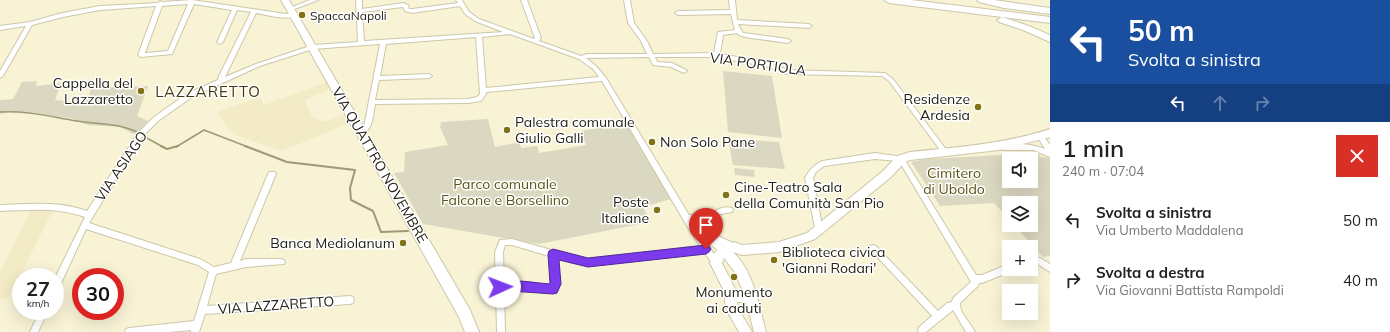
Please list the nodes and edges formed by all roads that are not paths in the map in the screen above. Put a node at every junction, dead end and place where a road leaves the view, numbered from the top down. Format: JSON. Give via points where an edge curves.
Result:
{"nodes":[{"id":1,"x":314,"y":0,"type":"edge"},
{"id":2,"x":359,"y":0,"type":"edge"},
{"id":3,"x":524,"y":0,"type":"edge"},
{"id":4,"x":627,"y":0,"type":"edge"},
{"id":5,"x":732,"y":0,"type":"edge"},
{"id":6,"x":889,"y":0,"type":"edge"},
{"id":7,"x":982,"y":0,"type":"edge"},
{"id":8,"x":157,"y":2,"type":"edge"},
{"id":9,"x":192,"y":2,"type":"junction"},
{"id":10,"x":460,"y":2,"type":"edge"},
{"id":11,"x":929,"y":2,"type":"edge"},
{"id":12,"x":235,"y":8,"type":"junction"},
{"id":13,"x":290,"y":8,"type":"edge"},
{"id":14,"x":254,"y":11,"type":"junction"},
{"id":15,"x":360,"y":11,"type":"junction"},
{"id":16,"x":733,"y":12,"type":"junction"},
{"id":17,"x":678,"y":13,"type":"dead end"},
{"id":18,"x":1050,"y":13,"type":"edge"},
{"id":19,"x":1050,"y":20,"type":"edge"},
{"id":20,"x":735,"y":22,"type":"junction"},
{"id":21,"x":30,"y":24,"type":"junction"},
{"id":22,"x":809,"y":26,"type":"dead end"},
{"id":23,"x":0,"y":28,"type":"edge"},
{"id":24,"x":496,"y":28,"type":"junction"},
{"id":25,"x":738,"y":31,"type":"junction"},
{"id":26,"x":508,"y":32,"type":"junction"},
{"id":27,"x":482,"y":34,"type":"junction"},
{"id":28,"x":1050,"y":39,"type":"edge"},
{"id":29,"x":788,"y":41,"type":"dead end"},
{"id":30,"x":220,"y":42,"type":"dead end"},
{"id":31,"x":383,"y":42,"type":"junction"},
{"id":32,"x":536,"y":42,"type":"junction"},
{"id":33,"x":361,"y":44,"type":"junction"},
{"id":34,"x":313,"y":47,"type":"junction"},
{"id":35,"x":652,"y":55,"type":"junction"},
{"id":36,"x":717,"y":56,"type":"junction"},
{"id":37,"x":580,"y":58,"type":"junction"},
{"id":38,"x":684,"y":71,"type":"dead end"},
{"id":39,"x":0,"y":76,"type":"edge"},
{"id":40,"x":428,"y":76,"type":"dead end"},
{"id":41,"x":376,"y":78,"type":"junction"},
{"id":42,"x":604,"y":78,"type":"junction"},
{"id":43,"x":221,"y":80,"type":"junction"},
{"id":44,"x":483,"y":90,"type":"junction"},
{"id":45,"x":371,"y":102,"type":"junction"},
{"id":46,"x":361,"y":133,"type":"junction"},
{"id":47,"x":1050,"y":133,"type":"edge"},
{"id":48,"x":1038,"y":137,"type":"junction"},
{"id":49,"x":999,"y":147,"type":"junction"},
{"id":50,"x":944,"y":152,"type":"junction"},
{"id":51,"x":1050,"y":152,"type":"edge"},
{"id":52,"x":901,"y":159,"type":"junction"},
{"id":53,"x":272,"y":174,"type":"dead end"},
{"id":54,"x":0,"y":208,"type":"edge"},
{"id":55,"x":729,"y":210,"type":"dead end"},
{"id":56,"x":89,"y":215,"type":"junction"},
{"id":57,"x":688,"y":220,"type":"junction"},
{"id":58,"x":84,"y":225,"type":"junction"},
{"id":59,"x":702,"y":231,"type":"junction"},
{"id":60,"x":819,"y":231,"type":"junction"},
{"id":61,"x":873,"y":248,"type":"dead end"},
{"id":62,"x":706,"y":249,"type":"junction"},
{"id":63,"x":733,"y":250,"type":"junction"},
{"id":64,"x":553,"y":254,"type":"junction"},
{"id":65,"x":1038,"y":261,"type":"edge"},
{"id":66,"x":281,"y":262,"type":"dead end"},
{"id":67,"x":716,"y":263,"type":"junction"},
{"id":68,"x":234,"y":265,"type":"junction"},
{"id":69,"x":64,"y":268,"type":"edge"},
{"id":70,"x":1050,"y":268,"type":"edge"},
{"id":71,"x":213,"y":271,"type":"junction"},
{"id":72,"x":1002,"y":271,"type":"edge"},
{"id":73,"x":974,"y":279,"type":"junction"},
{"id":74,"x":500,"y":287,"type":"junction"},
{"id":75,"x":350,"y":300,"type":"dead end"},
{"id":76,"x":730,"y":300,"type":"junction"},
{"id":77,"x":752,"y":306,"type":"junction"},
{"id":78,"x":955,"y":306,"type":"junction"},
{"id":79,"x":202,"y":310,"type":"junction"},
{"id":80,"x":734,"y":313,"type":"junction"},
{"id":81,"x":938,"y":316,"type":"junction"},
{"id":82,"x":40,"y":320,"type":"edge"},
{"id":83,"x":196,"y":329,"type":"edge"},
{"id":84,"x":34,"y":332,"type":"edge"},
{"id":85,"x":129,"y":332,"type":"edge"},
{"id":86,"x":472,"y":332,"type":"edge"},
{"id":87,"x":501,"y":332,"type":"edge"},
{"id":88,"x":746,"y":332,"type":"edge"},
{"id":89,"x":760,"y":332,"type":"edge"},
{"id":90,"x":922,"y":332,"type":"edge"},
{"id":91,"x":971,"y":332,"type":"edge"}],
"edges":[{"from":1,"to":13,"type":"street"},
{"from":2,"to":15,"type":"street"},
{"from":3,"to":32,"type":"street","via":[[538,38]]},
{"from":4,"to":35,"type":"street","via":[[631,23]]},
{"from":5,"to":16,"type":"street"},
{"from":6,"to":11,"type":"highway"},
{"from":7,"to":18,"type":"highway"},
{"from":8,"to":9,"type":"street"},
{"from":8,"to":9,"type":"street","via":[[141,55],[170,53]]},
{"from":8,"to":21,"type":"street","via":[[100,8]]},
{"from":9,"to":12,"type":"street"},
{"from":10,"to":15,"type":"street","via":[[412,11],[403,5]]},
{"from":10,"to":24,"type":"street","via":[[472,18]]},
{"from":11,"to":18,"type":"highway"},
{"from":11,"to":19,"type":"highway"},
{"from":11,"to":28,"type":"highway","via":[[1012,22]]},
{"from":12,"to":14,"type":"street"},
{"from":12,"to":30,"type":"street"},
{"from":13,"to":14,"type":"street","via":[[283,15]]},
{"from":13,"to":34,"type":"main road","name":"VIA QUATTRO NOVEMBRE"},
{"from":14,"to":43,"type":"street"},
{"from":15,"to":33,"type":"street"},
{"from":16,"to":17,"type":"street"},
{"from":16,"to":20,"type":"street"},
{"from":20,"to":22,"type":"street"},
{"from":20,"to":25,"type":"street"},
{"from":21,"to":23,"type":"street"},
{"from":21,"to":39,"type":"street"},
{"from":24,"to":26,"type":"street"},
{"from":24,"to":27,"type":"street"},
{"from":25,"to":29,"type":"street","via":[[745,35]]},
{"from":25,"to":36,"type":"street","via":[[720,33]]},
{"from":26,"to":27,"type":"street","name":"VIA ASIAGO"},
{"from":26,"to":32,"type":"street"},
{"from":27,"to":31,"type":"street","name":"VIA ASIAGO"},
{"from":27,"to":44,"type":"street"},
{"from":31,"to":33,"type":"street","name":"VIA ASIAGO"},
{"from":31,"to":41,"type":"street"},
{"from":32,"to":37,"type":"street"},
{"from":33,"to":34,"type":"street","name":"VIA ASIAGO"},
{"from":34,"to":43,"type":"street","name":"VIA ASIAGO"},
{"from":34,"to":46,"type":"main road","name":"VIA QUATTRO NOVEMBRE"},
{"from":35,"to":36,"type":"street","name":"VIA PORTIOLA"},
{"from":35,"to":37,"type":"street","name":"VIA PORTIOLA"},
{"from":35,"to":38,"type":"street","via":[[656,64],[672,65]]},
{"from":36,"to":50,"type":"street","name":"VIA PORTIOLA","via":[[767,64],[787,72],[887,76]]},
{"from":37,"to":42,"type":"street"},
{"from":40,"to":41,"type":"street"},
{"from":41,"to":45,"type":"street"},
{"from":42,"to":44,"type":"street"},
{"from":42,"to":57,"type":"street"},
{"from":43,"to":56,"type":"street","name":"VIA ASIAGO","via":[[178,103],[144,129]]},
{"from":44,"to":45,"type":"street","via":[[482,97],[475,100]]},
{"from":45,"to":46,"type":"street","via":[[367,128]]},
{"from":46,"to":86,"type":"main road","name":"VIA QUATTRO NOVEMBRE","via":[[465,314]]},
{"from":47,"to":48,"type":"street"},
{"from":48,"to":49,"type":"street"},
{"from":48,"to":51,"type":"street","via":[[1041,145]]},
{"from":49,"to":50,"type":"street"},
{"from":49,"to":51,"type":"street","via":[[1031,147]]},
{"from":50,"to":52,"type":"street"},
{"from":52,"to":60,"type":"street","via":[[887,174]]},
{"from":52,"to":60,"type":"street","via":[[876,156],[822,164],[815,168],[809,178]]},
{"from":52,"to":73,"type":"street"},
{"from":53,"to":68,"type":"street"},
{"from":54,"to":56,"type":"street","via":[[56,207]]},
{"from":55,"to":57,"type":"street","via":[[719,211],[709,217]]},
{"from":56,"to":58,"type":"street","name":"VIA ASIAGO"},
{"from":57,"to":59,"type":"street"},
{"from":57,"to":62,"type":"street"},
{"from":58,"to":69,"type":"street","name":"VIA ASIAGO"},
{"from":58,"to":71,"type":"street","via":[[200,262]]},
{"from":59,"to":63,"type":"street"},
{"from":59,"to":63,"type":"street"},
{"from":60,"to":63,"type":"street","via":[[790,244]]},
{"from":61,"to":81,"type":"street"},
{"from":62,"to":64,"type":"street","via":[[588,262]]},
{"from":62,"to":67,"type":"street"},
{"from":63,"to":67,"type":"street","via":[[717,257]]},
{"from":63,"to":77,"type":"street","via":[[732,258]]},
{"from":64,"to":74,"type":"street","via":[[556,284],[553,289]]},
{"from":64,"to":74,"type":"street","via":[[506,241],[501,245],[499,252]]},
{"from":65,"to":70,"type":"street"},
{"from":66,"to":68,"type":"street","via":[[246,262]]},
{"from":67,"to":76,"type":"street","via":[[730,292]]},
{"from":68,"to":71,"type":"street"},
{"from":71,"to":79,"type":"street","name":"VIA LAZZARETTO"},
{"from":72,"to":73,"type":"street","via":[[982,279]]},
{"from":73,"to":78,"type":"street","via":[[975,283],[956,301]]},
{"from":74,"to":87,"type":"street"},
{"from":75,"to":79,"type":"street","name":"VIA LAZZARETTO"},
{"from":76,"to":77,"type":"street","via":[[742,296]]},
{"from":76,"to":80,"type":"street"},
{"from":77,"to":80,"type":"street","via":[[752,314],[741,316]]},
{"from":77,"to":89,"type":"street"},
{"from":78,"to":81,"type":"street","via":[[950,306]]},
{"from":78,"to":91,"type":"street"},
{"from":79,"to":83,"type":"street","name":"VIA LAZZARETTO"},
{"from":80,"to":88,"type":"street"},
{"from":81,"to":90,"type":"street"},
{"from":82,"to":84,"type":"street"},
{"from":83,"to":85,"type":"street"}]}
